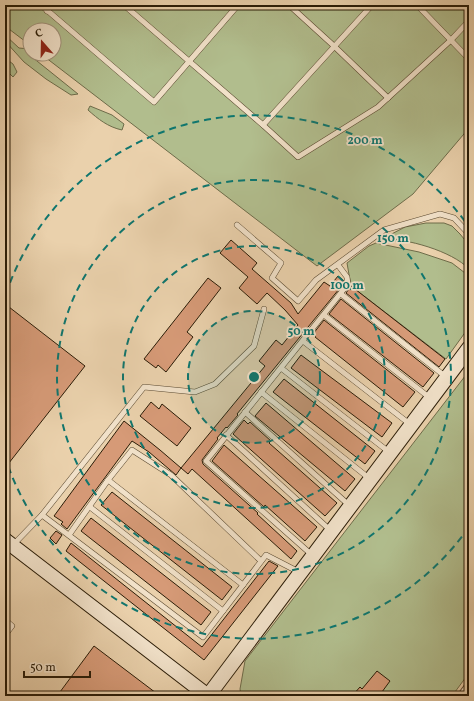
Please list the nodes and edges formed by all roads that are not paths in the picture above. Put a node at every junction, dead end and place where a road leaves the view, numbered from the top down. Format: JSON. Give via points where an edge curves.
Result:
{"nodes":[{"id":1,"x":40,"y":5,"type":"edge"},
{"id":2,"x":52,"y":5,"type":"edge"},
{"id":3,"x":124,"y":5,"type":"edge"},
{"id":4,"x":238,"y":5,"type":"edge"},
{"id":5,"x":289,"y":5,"type":"edge"},
{"id":6,"x":372,"y":5,"type":"edge"},
{"id":7,"x":417,"y":5,"type":"edge"},
{"id":8,"x":47,"y":11,"type":"junction"},
{"id":9,"x":469,"y":21,"type":"edge"},
{"id":10,"x":450,"y":40,"type":"junction"},
{"id":11,"x":334,"y":46,"type":"junction"},
{"id":12,"x":469,"y":59,"type":"edge"},
{"id":13,"x":189,"y":61,"type":"junction"},
{"id":14,"x":388,"y":98,"type":"junction"},
{"id":15,"x":263,"y":125,"type":"junction"},
{"id":16,"x":237,"y":225,"type":"dead end"},
{"id":17,"x":469,"y":234,"type":"edge"},
{"id":18,"x":338,"y":265,"type":"junction"},
{"id":19,"x":340,"y":294,"type":"junction"},
{"id":20,"x":264,"y":309,"type":"dead end"},
{"id":21,"x":324,"y":315,"type":"junction"},
{"id":22,"x":303,"y":340,"type":"junction"},
{"id":23,"x":469,"y":348,"type":"edge"},
{"id":24,"x":281,"y":368,"type":"junction"},
{"id":25,"x":446,"y":377,"type":"junction"},
{"id":26,"x":262,"y":392,"type":"junction"},
{"id":27,"x":430,"y":398,"type":"junction"},
{"id":28,"x":245,"y":412,"type":"junction"},
{"id":29,"x":411,"y":425,"type":"junction"},
{"id":30,"x":226,"y":435,"type":"junction"},
{"id":31,"x":390,"y":453,"type":"junction"},
{"id":32,"x":108,"y":480,"type":"junction"},
{"id":33,"x":370,"y":480,"type":"junction"},
{"id":34,"x":350,"y":506,"type":"junction"},
{"id":35,"x":90,"y":507,"type":"junction"},
{"id":36,"x":42,"y":515,"type":"junction"},
{"id":37,"x":331,"y":531,"type":"junction"},
{"id":38,"x":69,"y":535,"type":"junction"},
{"id":39,"x":8,"y":543,"type":"edge"},
{"id":40,"x":313,"y":556,"type":"junction"},
{"id":41,"x":261,"y":561,"type":"junction"},
{"id":42,"x":300,"y":572,"type":"junction"},
{"id":43,"x":243,"y":584,"type":"junction"},
{"id":44,"x":223,"y":611,"type":"junction"},
{"id":45,"x":5,"y":620,"type":"edge"},
{"id":46,"x":5,"y":635,"type":"edge"},
{"id":47,"x":469,"y":688,"type":"edge"},
{"id":48,"x":208,"y":696,"type":"edge"},
{"id":49,"x":463,"y":696,"type":"edge"}],
"edges":[{"from":1,"to":8,"type":"lane"},
{"from":2,"to":8,"type":"lane"},
{"from":3,"to":13,"type":"lane"},
{"from":4,"to":13,"type":"lane"},
{"from":5,"to":11,"type":"lane"},
{"from":6,"to":11,"type":"lane"},
{"from":7,"to":10,"type":"lane"},
{"from":8,"to":13,"type":"lane","via":[[154,102]]},
{"from":9,"to":10,"type":"lane"},
{"from":10,"to":12,"type":"lane"},
{"from":10,"to":14,"type":"lane"},
{"from":11,"to":14,"type":"lane"},
{"from":11,"to":15,"type":"lane"},
{"from":13,"to":15,"type":"lane"},
{"from":14,"to":15,"type":"lane","via":[[378,107],[298,157]]},
{"from":16,"to":18,"type":"lane","via":[[281,263],[272,278],[298,301],[316,280]]},
{"from":17,"to":18,"type":"lane","via":[[454,218],[440,214],[384,230]]},
{"from":18,"to":19,"type":"lane","via":[[347,277],[348,284]]},
{"from":19,"to":21,"type":"lane"},
{"from":19,"to":25,"type":"lane"},
{"from":20,"to":36,"type":"lane","via":[[254,346],[215,384],[195,392],[144,387]]},
{"from":21,"to":22,"type":"lane"},
{"from":21,"to":27,"type":"lane"},
{"from":22,"to":24,"type":"lane"},
{"from":22,"to":29,"type":"lane"},
{"from":23,"to":25,"type":"main road"},
{"from":24,"to":26,"type":"lane"},
{"from":24,"to":31,"type":"lane"},
{"from":25,"to":27,"type":"main road"},
{"from":26,"to":28,"type":"lane"},
{"from":26,"to":33,"type":"lane"},
{"from":27,"to":29,"type":"main road"},
{"from":28,"to":30,"type":"lane"},
{"from":28,"to":34,"type":"lane"},
{"from":29,"to":31,"type":"main road"},
{"from":30,"to":37,"type":"lane"},
{"from":30,"to":40,"type":"lane","via":[[206,460]]},
{"from":31,"to":33,"type":"main road"},
{"from":32,"to":35,"type":"lane"},
{"from":32,"to":41,"type":"lane","via":[[132,450],[171,475]]},
{"from":32,"to":43,"type":"lane"},
{"from":33,"to":34,"type":"main road"},
{"from":34,"to":37,"type":"main road"},
{"from":35,"to":38,"type":"lane"},
{"from":35,"to":44,"type":"lane"},
{"from":36,"to":38,"type":"lane"},
{"from":36,"to":39,"type":"lane"},
{"from":37,"to":40,"type":"main road"},
{"from":38,"to":44,"type":"lane","via":[[203,637]]},
{"from":39,"to":48,"type":"main road"},
{"from":40,"to":42,"type":"main road"},
{"from":41,"to":42,"type":"lane","via":[[266,555]]},
{"from":41,"to":43,"type":"lane"},
{"from":42,"to":48,"type":"main road"},
{"from":43,"to":44,"type":"lane"},
{"from":45,"to":46,"type":"lane","via":[[12,626]]},
{"from":47,"to":49,"type":"street"}]}
